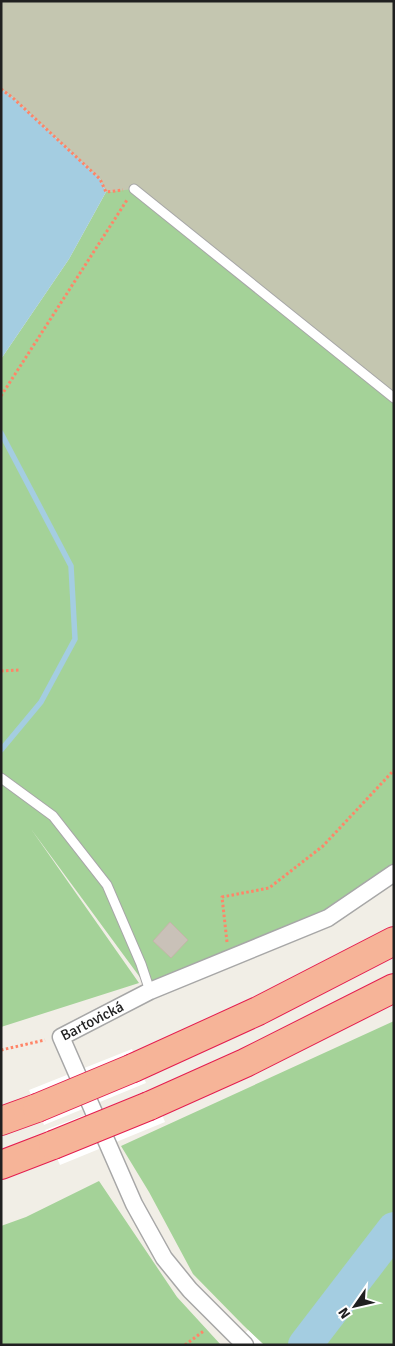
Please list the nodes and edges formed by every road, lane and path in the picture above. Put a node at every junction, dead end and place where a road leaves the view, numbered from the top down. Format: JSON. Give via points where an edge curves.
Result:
{"nodes":[{"id":1,"x":1,"y":89,"type":"edge"},
{"id":2,"x":134,"y":190,"type":"junction"},
{"id":3,"x":1,"y":396,"type":"edge"},
{"id":4,"x":394,"y":398,"type":"edge"},
{"id":5,"x":20,"y":670,"type":"dead end"},
{"id":6,"x":1,"y":671,"type":"edge"},
{"id":7,"x":394,"y":770,"type":"edge"},
{"id":8,"x":1,"y":778,"type":"edge"},
{"id":9,"x":394,"y":873,"type":"edge"},
{"id":10,"x":394,"y":941,"type":"edge"},
{"id":11,"x":227,"y":943,"type":"dead end"},
{"id":12,"x":394,"y":988,"type":"edge"},
{"id":13,"x":150,"y":991,"type":"junction"},
{"id":14,"x":61,"y":1037,"type":"junction"},
{"id":15,"x":1,"y":1050,"type":"edge"},
{"id":16,"x":1,"y":1121,"type":"edge"},
{"id":17,"x":1,"y":1164,"type":"edge"},
{"id":18,"x":219,"y":1319,"type":"junction"},
{"id":19,"x":242,"y":1342,"type":"edge"},
{"id":20,"x":185,"y":1345,"type":"edge"}],
"edges":[{"from":1,"to":2,"type":"path","via":[[100,179],[106,192]]},
{"from":2,"to":3,"type":"path"},
{"from":2,"to":4,"type":"lane"},
{"from":5,"to":6,"type":"path"},
{"from":7,"to":11,"type":"path","via":[[322,846],[269,888],[222,897]]},
{"from":8,"to":13,"type":"lane","via":[[53,816],[107,885]]},
{"from":9,"to":13,"type":"street","name":"Bartovická","via":[[328,918]]},
{"from":10,"to":16,"type":"highway","bridge":true,"via":[[258,1011],[133,1068]]},
{"from":12,"to":17,"type":"highway","bridge":true,"via":[[149,1106]]},
{"from":13,"to":14,"type":"street","name":"Bartovická"},
{"from":14,"to":15,"type":"path"},
{"from":14,"to":18,"type":"street","name":"Bartovická","via":[[149,1232],[164,1258]]},
{"from":18,"to":19,"type":"street","name":"Bartovická"},
{"from":18,"to":20,"type":"path"}]}
